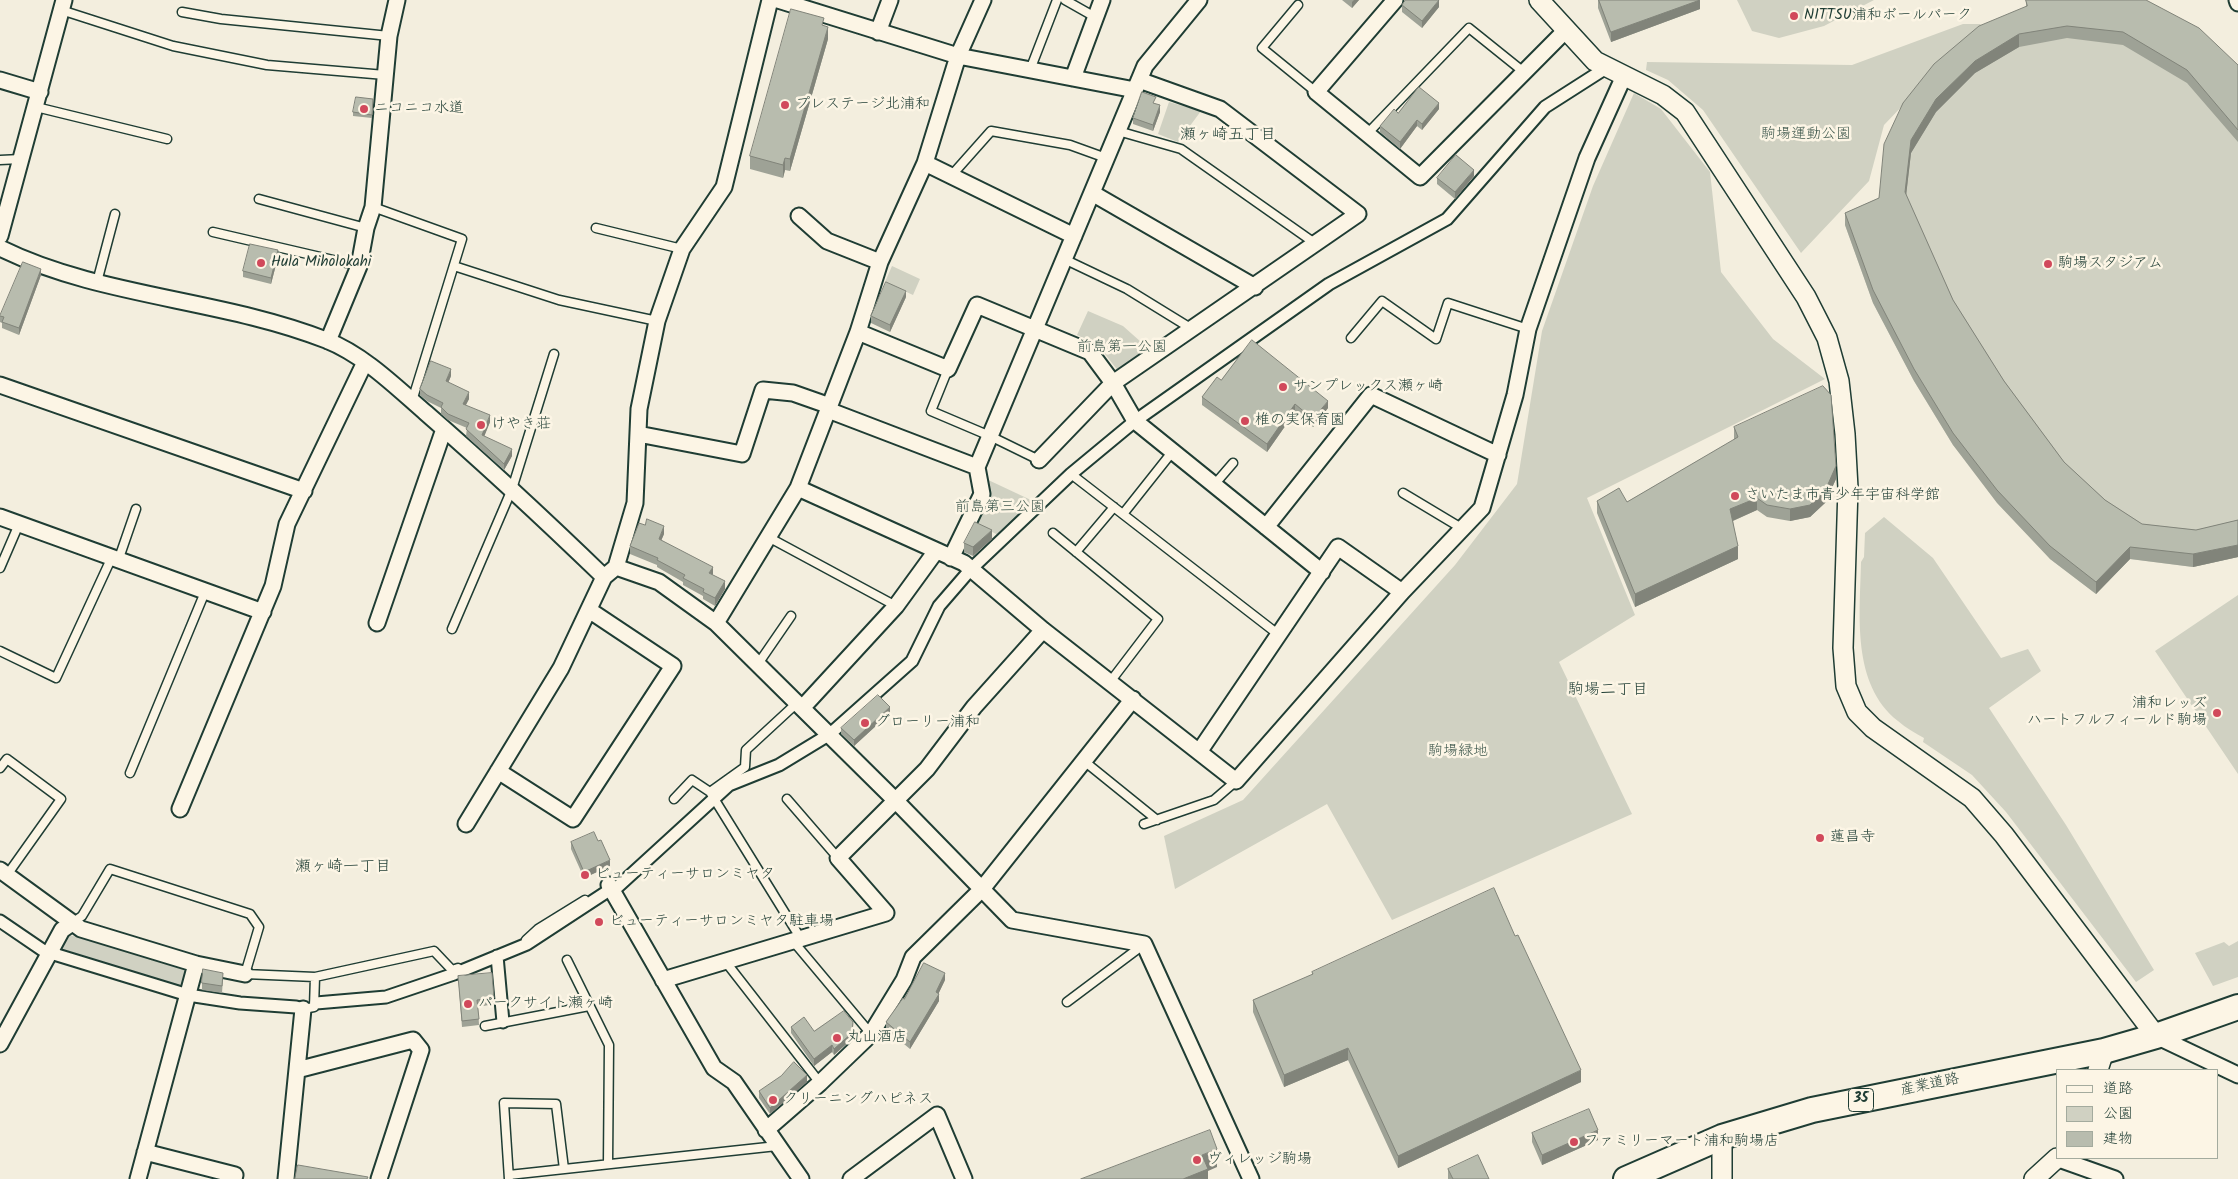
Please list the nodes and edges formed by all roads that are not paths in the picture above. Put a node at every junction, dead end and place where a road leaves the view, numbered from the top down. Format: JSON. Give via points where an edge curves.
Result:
{"nodes":[{"id":1,"x":397,"y":0,"type":"edge"},
{"id":2,"x":770,"y":0,"type":"edge"},
{"id":3,"x":778,"y":0,"type":"edge"},
{"id":4,"x":890,"y":0,"type":"edge"},
{"id":5,"x":983,"y":0,"type":"edge"},
{"id":6,"x":1057,"y":0,"type":"edge"},
{"id":7,"x":1065,"y":0,"type":"edge"},
{"id":8,"x":1102,"y":0,"type":"edge"},
{"id":9,"x":1395,"y":0,"type":"edge"},
{"id":10,"x":1539,"y":0,"type":"edge"},
{"id":11,"x":1191,"y":3,"type":"edge"},
{"id":12,"x":62,"y":5,"type":"edge"},
{"id":13,"x":1298,"y":5,"type":"dead end"},
{"id":14,"x":182,"y":12,"type":"dead end"},
{"id":15,"x":1095,"y":18,"type":"junction"},
{"id":16,"x":1566,"y":30,"type":"junction"},
{"id":17,"x":878,"y":32,"type":"junction"},
{"id":18,"x":389,"y":36,"type":"junction"},
{"id":19,"x":958,"y":56,"type":"junction"},
{"id":20,"x":1606,"y":68,"type":"junction"},
{"id":21,"x":1030,"y":70,"type":"junction"},
{"id":22,"x":1525,"y":72,"type":"junction"},
{"id":23,"x":385,"y":76,"type":"junction"},
{"id":24,"x":1624,"y":76,"type":"junction"},
{"id":25,"x":1073,"y":78,"type":"junction"},
{"id":26,"x":0,"y":80,"type":"edge"},
{"id":27,"x":1137,"y":85,"type":"junction"},
{"id":28,"x":40,"y":92,"type":"junction"},
{"id":29,"x":1316,"y":92,"type":"junction"},
{"id":30,"x":36,"y":107,"type":"junction"},
{"id":31,"x":1118,"y":131,"type":"junction"},
{"id":32,"x":1367,"y":134,"type":"junction"},
{"id":33,"x":167,"y":139,"type":"dead end"},
{"id":34,"x":1106,"y":158,"type":"junction"},
{"id":35,"x":21,"y":159,"type":"junction"},
{"id":36,"x":0,"y":160,"type":"edge"},
{"id":37,"x":925,"y":163,"type":"junction"},
{"id":38,"x":950,"y":176,"type":"junction"},
{"id":39,"x":1092,"y":193,"type":"junction"},
{"id":40,"x":259,"y":199,"type":"dead end"},
{"id":41,"x":373,"y":207,"type":"junction"},
{"id":42,"x":116,"y":214,"type":"dead end"},
{"id":43,"x":798,"y":216,"type":"dead end"},
{"id":44,"x":366,"y":228,"type":"junction"},
{"id":45,"x":596,"y":228,"type":"dead end"},
{"id":46,"x":213,"y":232,"type":"dead end"},
{"id":47,"x":0,"y":236,"type":"edge"},
{"id":48,"x":1074,"y":236,"type":"junction"},
{"id":49,"x":1317,"y":244,"type":"junction"},
{"id":50,"x":0,"y":248,"type":"edge"},
{"id":51,"x":682,"y":249,"type":"junction"},
{"id":52,"x":1064,"y":259,"type":"junction"},
{"id":53,"x":880,"y":262,"type":"junction"},
{"id":54,"x":359,"y":266,"type":"junction"},
{"id":55,"x":454,"y":266,"type":"junction"},
{"id":56,"x":97,"y":282,"type":"junction"},
{"id":57,"x":1255,"y":287,"type":"junction"},
{"id":58,"x":657,"y":321,"type":"junction"},
{"id":59,"x":1036,"y":327,"type":"junction"},
{"id":60,"x":1192,"y":329,"type":"junction"},
{"id":61,"x":1528,"y":329,"type":"junction"},
{"id":62,"x":858,"y":332,"type":"junction"},
{"id":63,"x":1351,"y":338,"type":"dead end"},
{"id":64,"x":328,"y":341,"type":"junction"},
{"id":65,"x":554,"y":354,"type":"dead end"},
{"id":66,"x":365,"y":362,"type":"junction"},
{"id":67,"x":948,"y":369,"type":"junction"},
{"id":68,"x":1113,"y":383,"type":"junction"},
{"id":69,"x":0,"y":385,"type":"edge"},
{"id":70,"x":412,"y":401,"type":"junction"},
{"id":71,"x":829,"y":408,"type":"junction"},
{"id":72,"x":1135,"y":421,"type":"junction"},
{"id":73,"x":444,"y":429,"type":"junction"},
{"id":74,"x":638,"y":434,"type":"junction"},
{"id":75,"x":990,"y":436,"type":"junction"},
{"id":76,"x":1173,"y":451,"type":"junction"},
{"id":77,"x":1498,"y":455,"type":"junction"},
{"id":78,"x":1039,"y":460,"type":"joint"},
{"id":79,"x":1232,"y":463,"type":"dead end"},
{"id":80,"x":977,"y":467,"type":"junction"},
{"id":81,"x":1072,"y":474,"type":"junction"},
{"id":82,"x":1214,"y":485,"type":"junction"},
{"id":83,"x":798,"y":488,"type":"junction"},
{"id":84,"x":512,"y":489,"type":"junction"},
{"id":85,"x":304,"y":491,"type":"junction"},
{"id":86,"x":1403,"y":493,"type":"dead end"},
{"id":87,"x":1114,"y":507,"type":"junction"},
{"id":88,"x":136,"y":509,"type":"dead end"},
{"id":89,"x":1122,"y":514,"type":"junction"},
{"id":90,"x":0,"y":517,"type":"edge"},
{"id":91,"x":19,"y":524,"type":"junction"},
{"id":92,"x":1266,"y":527,"type":"junction"},
{"id":93,"x":1463,"y":529,"type":"junction"},
{"id":94,"x":1053,"y":533,"type":"dead end"},
{"id":95,"x":768,"y":537,"type":"junction"},
{"id":96,"x":936,"y":551,"type":"junction"},
{"id":97,"x":1076,"y":552,"type":"junction"},
{"id":98,"x":951,"y":558,"type":"junction"},
{"id":99,"x":114,"y":560,"type":"junction"},
{"id":100,"x":616,"y":567,"type":"junction"},
{"id":101,"x":0,"y":568,"type":"edge"},
{"id":102,"x":971,"y":569,"type":"junction"},
{"id":103,"x":1322,"y":572,"type":"junction"},
{"id":104,"x":604,"y":577,"type":"junction"},
{"id":105,"x":205,"y":592,"type":"junction"},
{"id":106,"x":1402,"y":592,"type":"junction"},
{"id":107,"x":896,"y":606,"type":"junction"},
{"id":108,"x":589,"y":610,"type":"junction"},
{"id":109,"x":263,"y":612,"type":"junction"},
{"id":110,"x":792,"y":616,"type":"dead end"},
{"id":111,"x":377,"y":623,"type":"dead end"},
{"id":112,"x":716,"y":623,"type":"junction"},
{"id":113,"x":452,"y":629,"type":"dead end"},
{"id":114,"x":1043,"y":630,"type":"junction"},
{"id":115,"x":1280,"y":635,"type":"junction"},
{"id":116,"x":0,"y":651,"type":"edge"},
{"id":117,"x":758,"y":664,"type":"junction"},
{"id":118,"x":1110,"y":682,"type":"junction"},
{"id":119,"x":1133,"y":700,"type":"junction"},
{"id":120,"x":800,"y":704,"type":"junction"},
{"id":121,"x":830,"y":734,"type":"junction"},
{"id":122,"x":1199,"y":752,"type":"junction"},
{"id":123,"x":1084,"y":761,"type":"junction"},
{"id":124,"x":0,"y":768,"type":"edge"},
{"id":125,"x":498,"y":771,"type":"junction"},
{"id":126,"x":130,"y":773,"type":"dead end"},
{"id":127,"x":1236,"y":780,"type":"junction"},
{"id":128,"x":712,"y":796,"type":"junction"},
{"id":129,"x":674,"y":799,"type":"dead end"},
{"id":130,"x":787,"y":799,"type":"dead end"},
{"id":131,"x":896,"y":801,"type":"junction"},
{"id":132,"x":180,"y":809,"type":"dead end"},
{"id":133,"x":1157,"y":820,"type":"junction"},
{"id":134,"x":466,"y":824,"type":"dead end"},
{"id":135,"x":1144,"y":824,"type":"dead end"},
{"id":136,"x":838,"y":858,"type":"junction"},
{"id":137,"x":3,"y":872,"type":"edge"},
{"id":138,"x":611,"y":889,"type":"junction"},
{"id":139,"x":982,"y":889,"type":"junction"},
{"id":140,"x":0,"y":921,"type":"edge"},
{"id":141,"x":72,"y":923,"type":"junction"},
{"id":142,"x":797,"y":940,"type":"junction"},
{"id":143,"x":1144,"y":944,"type":"junction"},
{"id":144,"x":49,"y":953,"type":"junction"},
{"id":145,"x":497,"y":956,"type":"junction"},
{"id":146,"x":567,"y":960,"type":"dead end"},
{"id":147,"x":725,"y":960,"type":"junction"},
{"id":148,"x":196,"y":964,"type":"junction"},
{"id":149,"x":244,"y":974,"type":"junction"},
{"id":150,"x":315,"y":977,"type":"junction"},
{"id":151,"x":663,"y":980,"type":"junction"},
{"id":152,"x":188,"y":995,"type":"junction"},
{"id":153,"x":1067,"y":1002,"type":"dead end"},
{"id":154,"x":309,"y":1006,"type":"junction"},
{"id":155,"x":589,"y":1006,"type":"junction"},
{"id":156,"x":2238,"y":1007,"type":"edge"},
{"id":157,"x":503,"y":1022,"type":"junction"},
{"id":158,"x":485,"y":1026,"type":"dead end"},
{"id":159,"x":871,"y":1034,"type":"junction"},
{"id":160,"x":2156,"y":1036,"type":"junction"},
{"id":161,"x":0,"y":1044,"type":"edge"},
{"id":162,"x":2101,"y":1061,"type":"edge"},
{"id":163,"x":297,"y":1070,"type":"junction"},
{"id":164,"x":2238,"y":1075,"type":"edge"},
{"id":165,"x":820,"y":1083,"type":"junction"},
{"id":166,"x":766,"y":1130,"type":"junction"},
{"id":167,"x":1722,"y":1137,"type":"junction"},
{"id":168,"x":777,"y":1146,"type":"junction"},
{"id":169,"x":145,"y":1152,"type":"junction"},
{"id":170,"x":2056,"y":1158,"type":"edge"},
{"id":171,"x":2059,"y":1159,"type":"edge"},
{"id":172,"x":608,"y":1164,"type":"junction"},
{"id":173,"x":564,"y":1169,"type":"junction"},
{"id":174,"x":509,"y":1177,"type":"edge"},
{"id":175,"x":138,"y":1179,"type":"edge"},
{"id":176,"x":234,"y":1179,"type":"edge"},
{"id":177,"x":286,"y":1179,"type":"edge"},
{"id":178,"x":379,"y":1179,"type":"edge"},
{"id":179,"x":801,"y":1179,"type":"edge"},
{"id":180,"x":851,"y":1179,"type":"edge"},
{"id":181,"x":964,"y":1179,"type":"edge"},
{"id":182,"x":1251,"y":1179,"type":"edge"},
{"id":183,"x":1626,"y":1179,"type":"edge"},
{"id":184,"x":1722,"y":1179,"type":"edge"},
{"id":185,"x":2034,"y":1179,"type":"edge"},
{"id":186,"x":2115,"y":1179,"type":"edge"}],
"edges":[{"from":1,"to":18,"type":"street"},
{"from":2,"to":51,"type":"street","via":[[724,187]]},
{"from":3,"to":17,"type":"street"},
{"from":4,"to":17,"type":"street"},
{"from":5,"to":19,"type":"street"},
{"from":6,"to":21,"type":"lane"},
{"from":7,"to":15,"type":"lane"},
{"from":8,"to":15,"type":"street"},
{"from":9,"to":29,"type":"street"},
{"from":10,"to":16,"type":"street"},
{"from":11,"to":27,"type":"street","via":[[1145,66]]},
{"from":12,"to":23,"type":"lane","via":[[174,46],[267,65]]},
{"from":12,"to":28,"type":"street"},
{"from":13,"to":29,"type":"lane","via":[[1262,48]]},
{"from":14,"to":18,"type":"lane"},
{"from":15,"to":25,"type":"street"},
{"from":16,"to":20,"type":"street","via":[[1595,61]]},
{"from":16,"to":22,"type":"street"},
{"from":17,"to":19,"type":"street"},
{"from":18,"to":23,"type":"street"},
{"from":19,"to":21,"type":"street"},
{"from":19,"to":37,"type":"street"},
{"from":20,"to":24,"type":"street"},
{"from":20,"to":72,"type":"street","via":[[1545,107],[1447,219],[1329,284]]},
{"from":21,"to":25,"type":"street"},
{"from":22,"to":32,"type":"street","via":[[1420,177]]},
{"from":22,"to":32,"type":"lane","via":[[1469,28]]},
{"from":23,"to":41,"type":"street"},
{"from":24,"to":61,"type":"street","via":[[1587,158]]},
{"from":24,"to":160,"type":"street","via":[[1663,95],[1685,112],[1806,298],[1827,338],[1839,381],[1845,434],[1848,488],[1843,648],[1846,686],[1857,712],[1873,728],[1972,798],[2004,835]]},
{"from":25,"to":27,"type":"street"},
{"from":26,"to":28,"type":"street"},
{"from":27,"to":31,"type":"street"},
{"from":27,"to":49,"type":"street","via":[[1220,109],[1358,214]]},
{"from":28,"to":30,"type":"street"},
{"from":29,"to":32,"type":"street"},
{"from":30,"to":33,"type":"lane"},
{"from":30,"to":35,"type":"street"},
{"from":31,"to":34,"type":"street"},
{"from":31,"to":49,"type":"lane","via":[[1182,149]]},
{"from":34,"to":38,"type":"lane","via":[[1070,145],[991,131]]},
{"from":34,"to":39,"type":"street"},
{"from":35,"to":36,"type":"lane"},
{"from":35,"to":47,"type":"street"},
{"from":37,"to":38,"type":"street"},
{"from":37,"to":53,"type":"street"},
{"from":38,"to":48,"type":"street"},
{"from":39,"to":48,"type":"street"},
{"from":39,"to":57,"type":"street"},
{"from":40,"to":44,"type":"lane"},
{"from":41,"to":44,"type":"street"},
{"from":41,"to":55,"type":"lane","via":[[462,239]]},
{"from":42,"to":56,"type":"lane"},
{"from":43,"to":53,"type":"street","via":[[827,241]]},
{"from":44,"to":54,"type":"street"},
{"from":45,"to":51,"type":"lane"},
{"from":46,"to":54,"type":"lane"},
{"from":48,"to":52,"type":"street"},
{"from":49,"to":57,"type":"street"},
{"from":50,"to":56,"type":"street"},
{"from":51,"to":58,"type":"street"},
{"from":52,"to":59,"type":"street"},
{"from":52,"to":60,"type":"lane","via":[[1127,289]]},
{"from":53,"to":62,"type":"street"},
{"from":54,"to":64,"type":"street"},
{"from":55,"to":58,"type":"lane","via":[[559,300]]},
{"from":55,"to":70,"type":"lane"},
{"from":56,"to":64,"type":"street","via":[[195,302],[286,326]]},
{"from":57,"to":60,"type":"street"},
{"from":58,"to":74,"type":"street","via":[[639,409]]},
{"from":59,"to":67,"type":"street","via":[[977,305]]},
{"from":59,"to":68,"type":"street","via":[[1090,352]]},
{"from":59,"to":75,"type":"street"},
{"from":60,"to":68,"type":"street"},
{"from":61,"to":63,"type":"lane","via":[[1448,303],[1436,338],[1382,300]]},
{"from":61,"to":77,"type":"street","via":[[1515,395]]},
{"from":62,"to":67,"type":"street"},
{"from":62,"to":71,"type":"street"},
{"from":64,"to":66,"type":"street"},
{"from":65,"to":84,"type":"lane"},
{"from":66,"to":70,"type":"street"},
{"from":66,"to":85,"type":"street"},
{"from":67,"to":75,"type":"lane","via":[[931,411]]},
{"from":68,"to":72,"type":"street"},
{"from":68,"to":78,"type":"street"},
{"from":69,"to":85,"type":"street"},
{"from":70,"to":73,"type":"street"},
{"from":71,"to":74,"type":"street","via":[[793,393],[763,390],[742,454]]},
{"from":71,"to":80,"type":"street"},
{"from":71,"to":83,"type":"street"},
{"from":72,"to":76,"type":"street"},
{"from":72,"to":81,"type":"street"},
{"from":73,"to":84,"type":"street"},
{"from":73,"to":111,"type":"street"},
{"from":74,"to":100,"type":"street","via":[[635,503]]},
{"from":75,"to":78,"type":"lane"},
{"from":75,"to":80,"type":"street"},
{"from":76,"to":82,"type":"street"},
{"from":76,"to":89,"type":"lane"},
{"from":77,"to":92,"type":"street","via":[[1371,395]]},
{"from":77,"to":93,"type":"street","via":[[1482,508]]},
{"from":79,"to":82,"type":"lane"},
{"from":80,"to":98,"type":"street","via":[[982,494]]},
{"from":81,"to":87,"type":"lane"},
{"from":81,"to":102,"type":"street"},
{"from":82,"to":92,"type":"street"},
{"from":83,"to":95,"type":"street"},
{"from":83,"to":96,"type":"street"},
{"from":84,"to":104,"type":"street"},
{"from":84,"to":113,"type":"lane"},
{"from":85,"to":109,"type":"street","via":[[287,524],[273,586]]},
{"from":86,"to":93,"type":"lane"},
{"from":87,"to":89,"type":"lane"},
{"from":87,"to":97,"type":"lane"},
{"from":88,"to":99,"type":"lane"},
{"from":89,"to":115,"type":"lane"},
{"from":90,"to":91,"type":"street"},
{"from":91,"to":99,"type":"street"},
{"from":91,"to":101,"type":"lane"},
{"from":92,"to":103,"type":"street"},
{"from":93,"to":106,"type":"street"},
{"from":94,"to":97,"type":"lane"},
{"from":95,"to":107,"type":"lane"},
{"from":95,"to":112,"type":"street"},
{"from":96,"to":98,"type":"street"},
{"from":96,"to":107,"type":"street"},
{"from":97,"to":118,"type":"lane","via":[[1158,619]]},
{"from":98,"to":102,"type":"street"},
{"from":99,"to":105,"type":"street"},
{"from":99,"to":116,"type":"lane","via":[[56,678]]},
{"from":100,"to":104,"type":"street"},
{"from":100,"to":112,"type":"street","via":[[659,582]]},
{"from":102,"to":114,"type":"street"},
{"from":102,"to":121,"type":"street","via":[[939,606],[912,661]]},
{"from":103,"to":106,"type":"street","via":[[1338,547]]},
{"from":103,"to":115,"type":"street"},
{"from":104,"to":108,"type":"street"},
{"from":105,"to":109,"type":"street"},
{"from":105,"to":126,"type":"lane"},
{"from":106,"to":127,"type":"street"},
{"from":107,"to":120,"type":"street"},
{"from":108,"to":125,"type":"street","via":[[561,668]]},
{"from":108,"to":125,"type":"street","via":[[673,666],[573,819]]},
{"from":109,"to":132,"type":"street"},
{"from":110,"to":117,"type":"lane"},
{"from":112,"to":117,"type":"street"},
{"from":114,"to":118,"type":"street"},
{"from":114,"to":131,"type":"street"},
{"from":115,"to":122,"type":"street"},
{"from":117,"to":120,"type":"street"},
{"from":118,"to":119,"type":"street"},
{"from":119,"to":122,"type":"street"},
{"from":119,"to":123,"type":"street"},
{"from":120,"to":121,"type":"street"},
{"from":120,"to":128,"type":"lane","via":[[746,750],[745,767]]},
{"from":121,"to":128,"type":"street","via":[[779,765],[729,785]]},
{"from":121,"to":131,"type":"street"},
{"from":122,"to":127,"type":"street"},
{"from":123,"to":133,"type":"lane"},
{"from":123,"to":139,"type":"street"},
{"from":124,"to":137,"type":"lane","via":[[7,759],[61,799]]},
{"from":125,"to":134,"type":"street"},
{"from":127,"to":133,"type":"lane","via":[[1214,800]]},
{"from":128,"to":129,"type":"lane","via":[[692,780]]},
{"from":128,"to":138,"type":"street"},
{"from":128,"to":142,"type":"lane"},
{"from":130,"to":136,"type":"lane"},
{"from":131,"to":136,"type":"street"},
{"from":131,"to":139,"type":"street"},
{"from":133,"to":135,"type":"lane"},
{"from":136,"to":142,"type":"street","via":[[886,913]]},
{"from":137,"to":141,"type":"street"},
{"from":138,"to":145,"type":"street","via":[[527,944]]},
{"from":138,"to":150,"type":"lane","via":[[538,929],[526,940],[452,970],[434,951]]},
{"from":138,"to":151,"type":"street"},
{"from":139,"to":143,"type":"street","via":[[1012,920]]},
{"from":139,"to":159,"type":"street","via":[[913,957],[904,980]]},
{"from":140,"to":144,"type":"street"},
{"from":141,"to":144,"type":"street","via":[[62,930]]},
{"from":141,"to":148,"type":"street","via":[[80,929]]},
{"from":141,"to":149,"type":"lane","via":[[82,916],[110,870],[250,914],[259,927]]},
{"from":142,"to":147,"type":"street"},
{"from":142,"to":159,"type":"lane"},
{"from":143,"to":153,"type":"lane"},
{"from":143,"to":182,"type":"street"},
{"from":144,"to":152,"type":"street"},
{"from":144,"to":161,"type":"street"},
{"from":145,"to":154,"type":"street","via":[[386,997]]},
{"from":145,"to":157,"type":"street"},
{"from":146,"to":155,"type":"lane"},
{"from":147,"to":151,"type":"street"},
{"from":147,"to":165,"type":"lane"},
{"from":148,"to":149,"type":"street"},
{"from":148,"to":152,"type":"street"},
{"from":149,"to":150,"type":"lane"},
{"from":150,"to":154,"type":"lane"},
{"from":151,"to":166,"type":"street","via":[[714,1068],[734,1082]]},
{"from":152,"to":154,"type":"street","via":[[240,1004]]},
{"from":152,"to":169,"type":"street"},
{"from":154,"to":163,"type":"street"},
{"from":155,"to":157,"type":"lane"},
{"from":155,"to":172,"type":"lane","via":[[609,1045]]},
{"from":156,"to":160,"type":"main road","name":"産業道路","number":"35"},
{"from":157,"to":158,"type":"lane"},
{"from":159,"to":165,"type":"street"},
{"from":160,"to":162,"type":"main road","name":"産業道路","number":"35"},
{"from":160,"to":164,"type":"street"},
{"from":162,"to":167,"type":"main road","name":"産業道路","number":"35","via":[[1812,1110]]},
{"from":163,"to":177,"type":"street"},
{"from":163,"to":178,"type":"street","via":[[413,1040],[421,1050]]},
{"from":165,"to":166,"type":"street"},
{"from":166,"to":168,"type":"street"},
{"from":167,"to":183,"type":"main road","name":"産業道路","number":"35"},
{"from":167,"to":184,"type":"street"},
{"from":168,"to":172,"type":"lane"},
{"from":168,"to":179,"type":"street"},
{"from":169,"to":175,"type":"street"},
{"from":169,"to":176,"type":"street","via":[[235,1175]]},
{"from":170,"to":185,"type":"street"},
{"from":171,"to":186,"type":"street"},
{"from":172,"to":173,"type":"lane"},
{"from":173,"to":174,"type":"lane"},
{"from":173,"to":174,"type":"lane","via":[[556,1104],[504,1103]]},
{"from":180,"to":181,"type":"street","via":[[937,1115]]}]}
